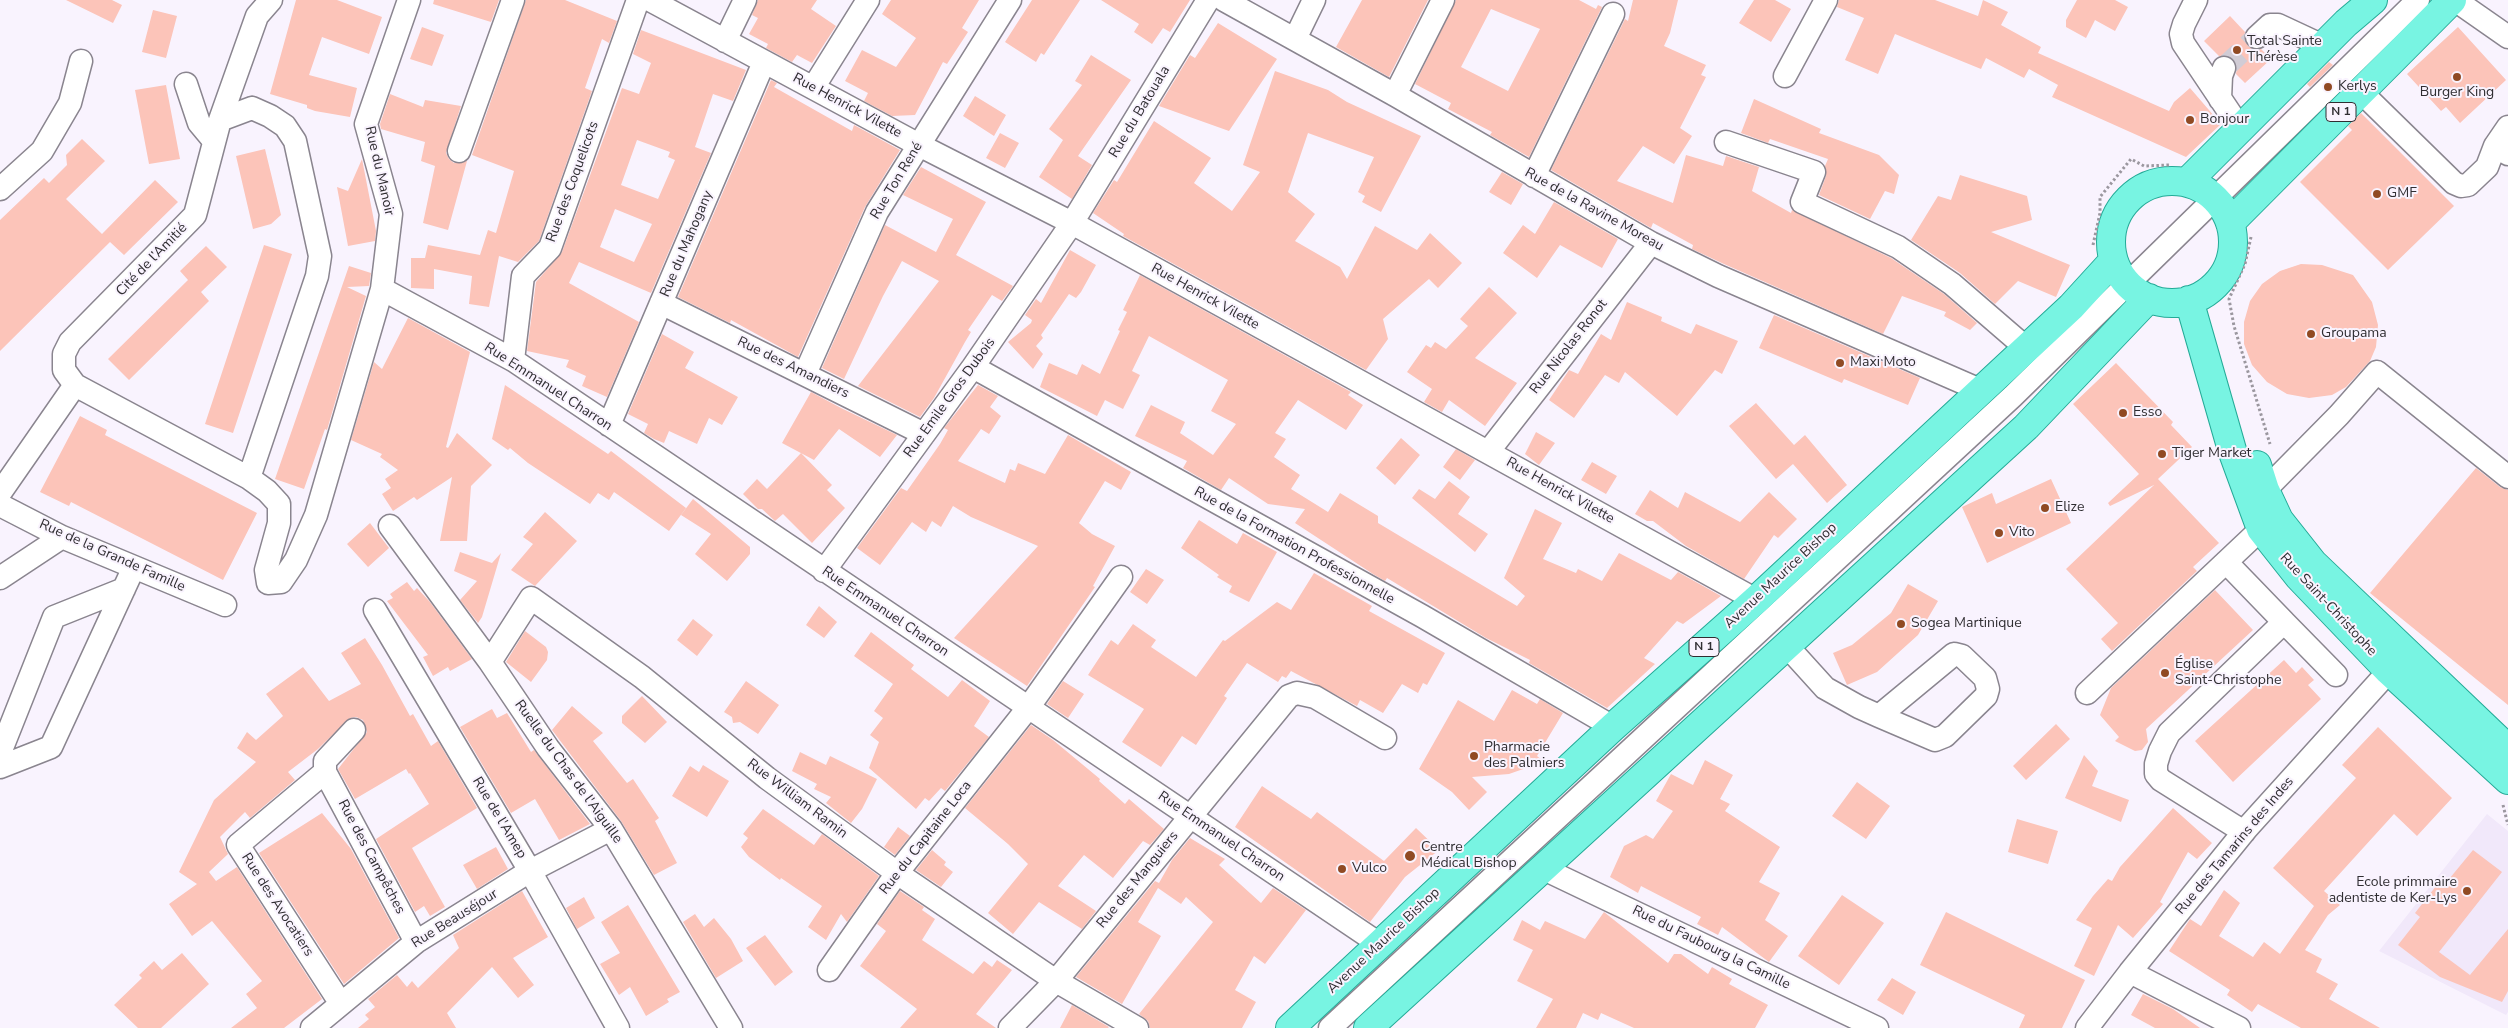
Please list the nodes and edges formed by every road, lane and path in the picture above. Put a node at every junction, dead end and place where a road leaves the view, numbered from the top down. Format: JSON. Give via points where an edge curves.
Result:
{"nodes":[{"id":1,"x":271,"y":0,"type":"edge"},
{"id":2,"x":512,"y":0,"type":"edge"},
{"id":3,"x":638,"y":0,"type":"edge"},
{"id":4,"x":650,"y":0,"type":"edge"},
{"id":5,"x":745,"y":0,"type":"edge"},
{"id":6,"x":868,"y":0,"type":"edge"},
{"id":7,"x":1010,"y":0,"type":"edge"},
{"id":8,"x":1208,"y":0,"type":"edge"},
{"id":9,"x":1224,"y":0,"type":"edge"},
{"id":10,"x":1314,"y":0,"type":"edge"},
{"id":11,"x":1443,"y":0,"type":"edge"},
{"id":12,"x":1826,"y":0,"type":"edge"},
{"id":13,"x":2196,"y":0,"type":"edge"},
{"id":14,"x":2372,"y":0,"type":"edge"},
{"id":15,"x":2418,"y":0,"type":"edge"},
{"id":16,"x":2452,"y":0,"type":"edge"},
{"id":17,"x":2456,"y":0,"type":"edge"},
{"id":18,"x":406,"y":1,"type":"edge"},
{"id":19,"x":1613,"y":14,"type":"dead end"},
{"id":20,"x":2257,"y":36,"type":"tunnel mouth"},
{"id":21,"x":2508,"y":37,"type":"edge"},
{"id":22,"x":1295,"y":39,"type":"junction"},
{"id":23,"x":725,"y":40,"type":"junction"},
{"id":24,"x":2323,"y":46,"type":"junction"},
{"id":25,"x":81,"y":61,"type":"dead end"},
{"id":26,"x":764,"y":62,"type":"junction"},
{"id":27,"x":2224,"y":68,"type":"tunnel mouth"},
{"id":28,"x":1785,"y":76,"type":"dead end"},
{"id":29,"x":186,"y":84,"type":"dead end"},
{"id":30,"x":813,"y":88,"type":"junction"},
{"id":31,"x":2360,"y":91,"type":"junction"},
{"id":32,"x":1395,"y":95,"type":"junction"},
{"id":33,"x":2220,"y":99,"type":"junction"},
{"id":34,"x":220,"y":120,"type":"junction"},
{"id":35,"x":2508,"y":127,"type":"edge"},
{"id":36,"x":2240,"y":128,"type":"junction"},
{"id":37,"x":214,"y":142,"type":"junction"},
{"id":38,"x":1726,"y":142,"type":"dead end"},
{"id":39,"x":919,"y":145,"type":"junction"},
{"id":40,"x":459,"y":150,"type":"dead end"},
{"id":41,"x":2502,"y":150,"type":"edge"},
{"id":42,"x":2179,"y":174,"type":"junction"},
{"id":43,"x":1534,"y":176,"type":"junction"},
{"id":44,"x":0,"y":189,"type":"edge"},
{"id":45,"x":2216,"y":199,"type":"junction"},
{"id":46,"x":1072,"y":223,"type":"junction"},
{"id":47,"x":2230,"y":223,"type":"junction"},
{"id":48,"x":1651,"y":242,"type":"junction"},
{"id":49,"x":2103,"y":255,"type":"junction"},
{"id":50,"x":382,"y":289,"type":"junction"},
{"id":51,"x":2139,"y":292,"type":"junction"},
{"id":52,"x":2198,"y":296,"type":"junction"},
{"id":53,"x":661,"y":303,"type":"junction"},
{"id":54,"x":2025,"y":347,"type":"junction"},
{"id":55,"x":513,"y":360,"type":"junction"},
{"id":56,"x":973,"y":367,"type":"junction"},
{"id":57,"x":805,"y":374,"type":"junction"},
{"id":58,"x":75,"y":385,"type":"junction"},
{"id":59,"x":1980,"y":390,"type":"junction"},
{"id":60,"x":609,"y":425,"type":"junction"},
{"id":61,"x":924,"y":434,"type":"junction"},
{"id":62,"x":1488,"y":452,"type":"junction"},
{"id":63,"x":2508,"y":477,"type":"edge"},
{"id":64,"x":249,"y":478,"type":"junction"},
{"id":65,"x":2264,"y":490,"type":"junction"},
{"id":66,"x":0,"y":493,"type":"edge"},
{"id":67,"x":0,"y":505,"type":"edge"},
{"id":68,"x":390,"y":526,"type":"dead end"},
{"id":69,"x":2261,"y":529,"type":"junction"},
{"id":70,"x":62,"y":536,"type":"junction"},
{"id":71,"x":2226,"y":562,"type":"junction"},
{"id":72,"x":134,"y":567,"type":"junction"},
{"id":73,"x":824,"y":571,"type":"junction"},
{"id":74,"x":1121,"y":577,"type":"dead end"},
{"id":75,"x":0,"y":578,"type":"edge"},
{"id":76,"x":124,"y":589,"type":"junction"},
{"id":77,"x":1756,"y":600,"type":"junction"},
{"id":78,"x":225,"y":605,"type":"dead end"},
{"id":79,"x":376,"y":610,"type":"dead end"},
{"id":80,"x":2284,"y":622,"type":"junction"},
{"id":81,"x":1786,"y":645,"type":"junction"},
{"id":82,"x":490,"y":662,"type":"junction"},
{"id":83,"x":2389,"y":671,"type":"junction"},
{"id":84,"x":2336,"y":675,"type":"dead end"},
{"id":85,"x":2087,"y":693,"type":"dead end"},
{"id":86,"x":1028,"y":708,"type":"junction"},
{"id":87,"x":1878,"y":716,"type":"junction"},
{"id":88,"x":1612,"y":728,"type":"junction"},
{"id":89,"x":354,"y":730,"type":"dead end"},
{"id":90,"x":1385,"y":738,"type":"dead end"},
{"id":91,"x":2508,"y":749,"type":"edge"},
{"id":92,"x":0,"y":753,"type":"edge"},
{"id":93,"x":0,"y":767,"type":"edge"},
{"id":94,"x":325,"y":772,"type":"junction"},
{"id":95,"x":2508,"y":780,"type":"edge"},
{"id":96,"x":1190,"y":815,"type":"junction"},
{"id":97,"x":611,"y":829,"type":"junction"},
{"id":98,"x":2244,"y":832,"type":"junction"},
{"id":99,"x":1544,"y":868,"type":"junction"},
{"id":100,"x":530,"y":871,"type":"junction"},
{"id":101,"x":897,"y":873,"type":"junction"},
{"id":102,"x":416,"y":942,"type":"junction"},
{"id":103,"x":1381,"y":945,"type":"junction"},
{"id":104,"x":828,"y":970,"type":"dead end"},
{"id":105,"x":2130,"y":972,"type":"junction"},
{"id":106,"x":1056,"y":981,"type":"junction"},
{"id":107,"x":341,"y":1004,"type":"junction"},
{"id":108,"x":312,"y":1028,"type":"edge"},
{"id":109,"x":618,"y":1028,"type":"edge"},
{"id":110,"x":731,"y":1028,"type":"edge"},
{"id":111,"x":1010,"y":1028,"type":"edge"},
{"id":112,"x":1137,"y":1028,"type":"edge"},
{"id":113,"x":1290,"y":1028,"type":"edge"},
{"id":114,"x":1330,"y":1028,"type":"edge"},
{"id":115,"x":1368,"y":1028,"type":"edge"},
{"id":116,"x":1878,"y":1028,"type":"edge"},
{"id":117,"x":2087,"y":1028,"type":"edge"},
{"id":118,"x":2239,"y":1028,"type":"edge"}],
"edges":[{"from":1,"to":34,"type":"street","name":"Cité de l’Amitié","via":[[257,16]]},
{"from":2,"to":40,"type":"street"},
{"from":3,"to":55,"type":"street","name":"Rue des Coquelicots","via":[[550,248],[523,276]]},
{"from":4,"to":23,"type":"street","name":"Rue Henrick Vilette"},
{"from":5,"to":23,"type":"street"},
{"from":6,"to":30,"type":"street"},
{"from":7,"to":39,"type":"street","name":"Rue Ton René"},
{"from":8,"to":46,"type":"street","name":"Rue du Batouala"},
{"from":9,"to":22,"type":"street","name":"Rue de la Ravine Moreau"},
{"from":10,"to":22,"type":"street"},
{"from":11,"to":32,"type":"street"},
{"from":12,"to":28,"type":"street"},
{"from":13,"to":33,"type":"street","via":[[2184,24],[2182,43]]},
{"from":14,"to":24,"type":"main road"},
{"from":15,"to":45,"type":"street"},
{"from":16,"to":31,"type":"main road","number":"N 1"},
{"from":17,"to":21,"type":"street"},
{"from":18,"to":50,"type":"street","name":"Rue du Manoir","via":[[366,124],[392,214]]},
{"from":19,"to":43,"type":"street"},
{"from":20,"to":24,"type":"street","via":[[2270,25],[2278,25]]},
{"from":22,"to":32,"type":"street","name":"Rue de la Ravine Moreau"},
{"from":23,"to":26,"type":"street","name":"Rue Henrick Vilette"},
{"from":24,"to":36,"type":"main road"},
{"from":25,"to":44,"type":"street","via":[[70,103],[42,151]]},
{"from":26,"to":30,"type":"street","name":"Rue Henrick Vilette"},
{"from":26,"to":53,"type":"street","name":"Rue du Mahogany"},
{"from":27,"to":33,"type":"street"},
{"from":29,"to":37,"type":"street","via":[[198,123]]},
{"from":30,"to":39,"type":"street","name":"Rue Henrick Vilette"},
{"from":31,"to":41,"type":"street","via":[[2454,183],[2461,186],[2468,185]]},
{"from":31,"to":47,"type":"main road","number":"N 1"},
{"from":32,"to":43,"type":"street","name":"Rue de la Ravine Moreau"},
{"from":33,"to":36,"type":"street"},
{"from":34,"to":37,"type":"street","name":"Cité de l’Amitié"},
{"from":34,"to":64,"type":"street","via":[[252,108],[286,126],[296,141],[320,256],[317,276]]},
{"from":35,"to":41,"type":"street"},
{"from":36,"to":42,"type":"main road"},
{"from":37,"to":58,"type":"street","name":"Cité de l’Amitié","via":[[195,215],[70,342],[64,354],[64,370]]},
{"from":38,"to":54,"type":"street","via":[[1814,172],[1802,202],[1898,247],[1952,284]]},
{"from":39,"to":46,"type":"street","name":"Rue Henrick Vilette"},
{"from":39,"to":57,"type":"street","name":"Rue Ton René","via":[[877,212]]},
{"from":42,"to":45,"type":"main road"},
{"from":42,"to":49,"type":"main road","via":[[2139,190],[2126,200],[2117,214],[2111,229],[2110,245]]},
{"from":42,"to":49,"type":"path","via":[[2144,166],[2131,159],[2100,197]]},
{"from":43,"to":48,"type":"street","name":"Rue de la Ravine Moreau"},
{"from":45,"to":47,"type":"main road"},
{"from":45,"to":51,"type":"street"},
{"from":46,"to":56,"type":"street","name":"Rue Emile Gros Dubois"},
{"from":46,"to":62,"type":"street","name":"Rue Henrick Vilette"},
{"from":47,"to":52,"type":"main road","via":[[2233,249],[2230,262],[2220,279]]},
{"from":48,"to":59,"type":"street","name":"Rue de la Ravine Moreau","via":[[1718,276]]},
{"from":48,"to":62,"type":"street","name":"Rue Nicolas Ronot"},
{"from":49,"to":51,"type":"main road"},
{"from":49,"to":54,"type":"main road","name":"Avenue Maurice Bishop","number":"N 1","via":[[2070,307]]},
{"from":50,"to":55,"type":"street","name":"Rue Emmanuel Charron"},
{"from":50,"to":64,"type":"street","via":[[316,515],[296,560],[281,582],[268,583],[266,570],[279,523],[279,504]]},
{"from":51,"to":52,"type":"main road","via":[[2162,302]]},
{"from":51,"to":81,"type":"main road","via":[[2026,427]]},
{"from":51,"to":114,"type":"street","via":[[2013,396]]},
{"from":52,"to":65,"type":"main road","name":"Rue Saint-Christophe"},
{"from":52,"to":69,"type":"main road","name":"Rue Saint-Christophe","via":[[2232,450]]},
{"from":53,"to":57,"type":"street","name":"Rue des Amandiers"},
{"from":53,"to":60,"type":"street","name":"Rue du Mahogany"},
{"from":54,"to":59,"type":"main road","name":"Avenue Maurice Bishop","number":"N 1"},
{"from":55,"to":60,"type":"street","name":"Rue Emmanuel Charron"},
{"from":56,"to":61,"type":"street","name":"Rue Emile Gros Dubois"},
{"from":56,"to":88,"type":"street","name":"Rue de la Formation Professionnelle","via":[[1422,616]]},
{"from":57,"to":61,"type":"street","name":"Rue des Amandiers"},
{"from":58,"to":64,"type":"street"},
{"from":58,"to":66,"type":"street"},
{"from":59,"to":77,"type":"main road","name":"Avenue Maurice Bishop","number":"N 1"},
{"from":60,"to":73,"type":"street","name":"Rue Emmanuel Charron"},
{"from":61,"to":73,"type":"street","name":"Rue Emile Gros Dubois"},
{"from":62,"to":77,"type":"street","name":"Rue Henrick Vilette"},
{"from":63,"to":65,"type":"street","via":[[2377,372]]},
{"from":65,"to":91,"type":"main road","name":"Rue Saint-Christophe","via":[[2279,520],[2313,563]]},
{"from":67,"to":70,"type":"street","name":"Rue de la Grande Famille"},
{"from":68,"to":82,"type":"street","name":"Ruelle du Chas de l'Aiguille"},
{"from":69,"to":71,"type":"street"},
{"from":69,"to":83,"type":"main road","name":"Rue Saint-Christophe","via":[[2299,577]]},
{"from":70,"to":72,"type":"street","name":"Rue de la Grande Famille"},
{"from":70,"to":75,"type":"street"},
{"from":71,"to":80,"type":"street"},
{"from":71,"to":85,"type":"street"},
{"from":72,"to":76,"type":"street"},
{"from":72,"to":78,"type":"street","name":"Rue de la Grande Famille"},
{"from":73,"to":86,"type":"street","name":"Rue Emmanuel Charron"},
{"from":74,"to":86,"type":"street","name":"Rue du Capitaine Loca"},
{"from":76,"to":92,"type":"street","via":[[54,617]]},
{"from":76,"to":93,"type":"street","via":[[51,747]]},
{"from":77,"to":88,"type":"main road","name":"Avenue Maurice Bishop","number":"N 1"},
{"from":79,"to":100,"type":"street","name":"Rue de l'Amep"},
{"from":80,"to":84,"type":"street"},
{"from":80,"to":98,"type":"street","via":[[2169,733],[2156,764],[2156,774],[2161,780]]},
{"from":81,"to":87,"type":"street","via":[[1826,688]]},
{"from":81,"to":99,"type":"main road"},
{"from":82,"to":97,"type":"street","name":"Ruelle du Chas de l'Aiguille","via":[[548,748]]},
{"from":82,"to":101,"type":"street","name":"Rue William Ramin","via":[[531,598],[642,677],[767,778]]},
{"from":83,"to":95,"type":"main road","name":"Rue Saint-Christophe"},
{"from":83,"to":98,"type":"street","name":"Rue des Tamarins des Indes"},
{"from":86,"to":96,"type":"street","name":"Rue Emmanuel Charron"},
{"from":86,"to":101,"type":"street","name":"Rue du Capitaine Loca"},
{"from":87,"to":87,"type":"street","via":[[1954,654],[1962,656],[1985,678],[1986,696],[1945,736],[1935,740]]},
{"from":88,"to":103,"type":"main road","name":"Avenue Maurice Bishop","number":"N 1"},
{"from":89,"to":94,"type":"street","name":"Rue des Avocatiers","via":[[325,762]]},
{"from":90,"to":96,"type":"street","name":"Rue des Manguiers","via":[[1315,697],[1297,692],[1280,706]]},
{"from":94,"to":102,"type":"street","name":"Rue des Campêches"},
{"from":94,"to":107,"type":"street","name":"Rue des Avocatiers","via":[[238,845]]},
{"from":96,"to":103,"type":"street","name":"Rue Emmanuel Charron"},
{"from":96,"to":106,"type":"street","name":"Rue des Manguiers"},
{"from":97,"to":100,"type":"street","name":"Rue Beauséjour"},
{"from":97,"to":110,"type":"street","name":"Ruelle du Chas de l'Aiguille"},
{"from":98,"to":105,"type":"street","name":"Rue des Tamarins des Indes"},
{"from":99,"to":115,"type":"main road"},
{"from":99,"to":116,"type":"street","name":"Rue du Faubourg la Camille"},
{"from":100,"to":102,"type":"street","name":"Rue Beauséjour"},
{"from":100,"to":109,"type":"street","name":"Rue de l'Amep"},
{"from":101,"to":104,"type":"street","name":"Rue du Capitaine Loca"},
{"from":101,"to":106,"type":"street","name":"Rue William Ramin"},
{"from":102,"to":107,"type":"street","name":"Rue Beauséjour"},
{"from":103,"to":113,"type":"main road","name":"Avenue Maurice Bishop","number":"N 1"},
{"from":105,"to":117,"type":"street","name":"Rue des Tamarins des Indes"},
{"from":105,"to":118,"type":"street"},
{"from":106,"to":111,"type":"street","name":"Rue des Manguiers"},
{"from":106,"to":112,"type":"street","name":"Rue William Ramin"},
{"from":107,"to":108,"type":"street","name":"Rue Beauséjour"}]}
